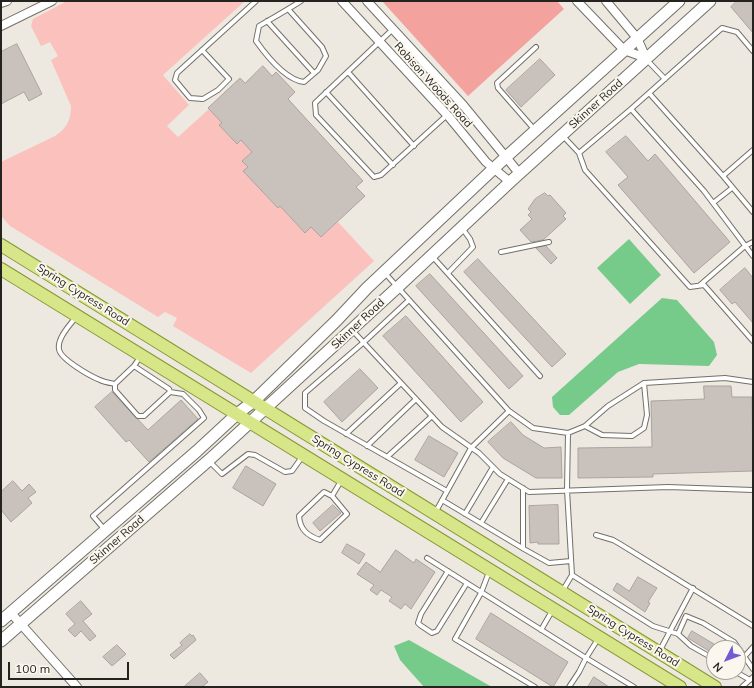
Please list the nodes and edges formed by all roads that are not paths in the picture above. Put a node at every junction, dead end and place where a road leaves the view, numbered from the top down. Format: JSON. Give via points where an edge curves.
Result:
{"nodes":[{"id":1,"x":7,"y":1,"type":"edge"},
{"id":2,"x":52,"y":1,"type":"edge"},
{"id":3,"x":256,"y":1,"type":"edge"},
{"id":4,"x":301,"y":1,"type":"edge"},
{"id":5,"x":342,"y":1,"type":"edge"},
{"id":6,"x":367,"y":1,"type":"edge"},
{"id":7,"x":577,"y":1,"type":"edge"},
{"id":8,"x":606,"y":1,"type":"edge"},
{"id":9,"x":679,"y":1,"type":"edge"},
{"id":10,"x":710,"y":1,"type":"edge"},
{"id":11,"x":1,"y":3,"type":"edge"},
{"id":12,"x":288,"y":9,"type":"junction"},
{"id":13,"x":267,"y":21,"type":"junction"},
{"id":14,"x":1,"y":26,"type":"edge"},
{"id":15,"x":393,"y":29,"type":"junction"},
{"id":16,"x":637,"y":38,"type":"junction"},
{"id":17,"x":379,"y":41,"type":"junction"},
{"id":18,"x":536,"y":47,"type":"dead end"},
{"id":19,"x":202,"y":50,"type":"junction"},
{"id":20,"x":624,"y":50,"type":"junction"},
{"id":21,"x":753,"y":51,"type":"edge"},
{"id":22,"x":646,"y":58,"type":"junction"},
{"id":23,"x":348,"y":72,"type":"junction"},
{"id":24,"x":314,"y":73,"type":"junction"},
{"id":25,"x":665,"y":79,"type":"junction"},
{"id":26,"x":326,"y":92,"type":"junction"},
{"id":27,"x":649,"y":93,"type":"junction"},
{"id":28,"x":631,"y":109,"type":"junction"},
{"id":29,"x":447,"y":115,"type":"junction"},
{"id":30,"x":536,"y":131,"type":"junction"},
{"id":31,"x":562,"y":135,"type":"junction"},
{"id":32,"x":414,"y":146,"type":"junction"},
{"id":33,"x":753,"y":150,"type":"edge"},
{"id":34,"x":579,"y":154,"type":"junction"},
{"id":35,"x":506,"y":157,"type":"junction"},
{"id":36,"x":393,"y":165,"type":"junction"},
{"id":37,"x":494,"y":168,"type":"junction"},
{"id":38,"x":519,"y":173,"type":"junction"},
{"id":39,"x":722,"y":176,"type":"junction"},
{"id":40,"x":510,"y":182,"type":"junction"},
{"id":41,"x":732,"y":188,"type":"junction"},
{"id":42,"x":713,"y":203,"type":"junction"},
{"id":43,"x":753,"y":212,"type":"edge"},
{"id":44,"x":461,"y":227,"type":"junction"},
{"id":45,"x":549,"y":242,"type":"dead end"},
{"id":46,"x":753,"y":242,"type":"edge"},
{"id":47,"x":1,"y":244,"type":"edge"},
{"id":48,"x":745,"y":246,"type":"junction"},
{"id":49,"x":501,"y":252,"type":"dead end"},
{"id":50,"x":431,"y":256,"type":"junction"},
{"id":51,"x":753,"y":256,"type":"edge"},
{"id":52,"x":1,"y":269,"type":"edge"},
{"id":53,"x":384,"y":272,"type":"junction"},
{"id":54,"x":448,"y":273,"type":"junction"},
{"id":55,"x":700,"y":286,"type":"junction"},
{"id":56,"x":398,"y":287,"type":"junction"},
{"id":57,"x":88,"y":298,"type":"junction"},
{"id":58,"x":409,"y":300,"type":"junction"},
{"id":59,"x":78,"y":316,"type":"junction"},
{"id":60,"x":352,"y":330,"type":"junction"},
{"id":61,"x":753,"y":341,"type":"edge"},
{"id":62,"x":364,"y":342,"type":"junction"},
{"id":63,"x":142,"y":355,"type":"junction"},
{"id":64,"x":134,"y":366,"type":"junction"},
{"id":65,"x":540,"y":376,"type":"dead end"},
{"id":66,"x":753,"y":382,"type":"edge"},
{"id":67,"x":401,"y":383,"type":"junction"},
{"id":68,"x":644,"y":383,"type":"junction"},
{"id":69,"x":115,"y":384,"type":"junction"},
{"id":70,"x":170,"y":392,"type":"junction"},
{"id":71,"x":416,"y":399,"type":"junction"},
{"id":72,"x":254,"y":401,"type":"junction"},
{"id":73,"x":266,"y":408,"type":"junction"},
{"id":74,"x":509,"y":411,"type":"junction"},
{"id":75,"x":237,"y":414,"type":"junction"},
{"id":76,"x":432,"y":416,"type":"junction"},
{"id":77,"x":251,"y":422,"type":"junction"},
{"id":78,"x":585,"y":426,"type":"junction"},
{"id":79,"x":568,"y":433,"type":"junction"},
{"id":80,"x":346,"y":434,"type":"junction"},
{"id":81,"x":367,"y":446,"type":"junction"},
{"id":82,"x":471,"y":448,"type":"junction"},
{"id":83,"x":303,"y":455,"type":"junction"},
{"id":84,"x":387,"y":457,"type":"junction"},
{"id":85,"x":209,"y":460,"type":"junction"},
{"id":86,"x":493,"y":467,"type":"junction"},
{"id":87,"x":342,"y":478,"type":"junction"},
{"id":88,"x":508,"y":479,"type":"junction"},
{"id":89,"x":523,"y":488,"type":"junction"},
{"id":90,"x":567,"y":490,"type":"junction"},
{"id":91,"x":753,"y":490,"type":"edge"},
{"id":92,"x":447,"y":491,"type":"junction"},
{"id":93,"x":332,"y":496,"type":"junction"},
{"id":94,"x":442,"y":500,"type":"junction"},
{"id":95,"x":435,"y":513,"type":"junction"},
{"id":96,"x":465,"y":514,"type":"junction"},
{"id":97,"x":481,"y":523,"type":"junction"},
{"id":98,"x":422,"y":528,"type":"junction"},
{"id":99,"x":104,"y":531,"type":"junction"},
{"id":100,"x":596,"y":535,"type":"dead end"},
{"id":101,"x":113,"y":543,"type":"junction"},
{"id":102,"x":523,"y":548,"type":"junction"},
{"id":103,"x":427,"y":558,"type":"dead end"},
{"id":104,"x":572,"y":561,"type":"junction"},
{"id":105,"x":490,"y":570,"type":"junction"},
{"id":106,"x":448,"y":571,"type":"junction"},
{"id":107,"x":572,"y":575,"type":"junction"},
{"id":108,"x":467,"y":583,"type":"junction"},
{"id":109,"x":693,"y":588,"type":"junction"},
{"id":110,"x":562,"y":592,"type":"junction"},
{"id":111,"x":482,"y":593,"type":"junction"},
{"id":112,"x":553,"y":608,"type":"junction"},
{"id":113,"x":10,"y":613,"type":"junction"},
{"id":114,"x":1,"y":621,"type":"edge"},
{"id":115,"x":20,"y":624,"type":"junction"},
{"id":116,"x":753,"y":626,"type":"edge"},
{"id":117,"x":542,"y":630,"type":"junction"},
{"id":118,"x":670,"y":632,"type":"junction"},
{"id":119,"x":678,"y":634,"type":"junction"},
{"id":120,"x":599,"y":637,"type":"junction"},
{"id":121,"x":731,"y":640,"type":"edge"},
{"id":122,"x":1,"y":641,"type":"edge"},
{"id":123,"x":753,"y":647,"type":"edge"},
{"id":124,"x":659,"y":652,"type":"junction"},
{"id":125,"x":706,"y":654,"type":"edge"},
{"id":126,"x":746,"y":655,"type":"edge"},
{"id":127,"x":586,"y":658,"type":"junction"},
{"id":128,"x":746,"y":660,"type":"edge"},
{"id":129,"x":753,"y":669,"type":"edge"},
{"id":130,"x":752,"y":679,"type":"edge"},
{"id":131,"x":77,"y":687,"type":"edge"},
{"id":132,"x":535,"y":687,"type":"edge"},
{"id":133,"x":569,"y":687,"type":"edge"},
{"id":134,"x":634,"y":687,"type":"edge"},
{"id":135,"x":680,"y":687,"type":"edge"},
{"id":136,"x":715,"y":687,"type":"edge"},
{"id":137,"x":742,"y":687,"type":"edge"}],
"edges":[{"from":1,"to":11,"type":"street"},
{"from":2,"to":14,"type":"street"},
{"from":3,"to":19,"type":"lane"},
{"from":4,"to":12,"type":"lane"},
{"from":5,"to":17,"type":"street","name":"Robison Woods Road"},
{"from":6,"to":15,"type":"street","name":"Robison Woods Road"},
{"from":7,"to":20,"type":"street"},
{"from":8,"to":16,"type":"street"},
{"from":9,"to":16,"type":"street","name":"Skinner Road"},
{"from":10,"to":22,"type":"street","name":"Skinner Road"},
{"from":12,"to":13,"type":"lane"},
{"from":12,"to":24,"type":"lane","via":[[322,47],[326,56]]},
{"from":13,"to":24,"type":"lane"},
{"from":13,"to":24,"type":"lane","via":[[259,26],[256,41],[266,55],[296,81],[304,82]]},
{"from":15,"to":17,"type":"lane"},
{"from":15,"to":35,"type":"street","name":"Robison Woods Road","via":[[463,105]]},
{"from":16,"to":20,"type":"street","name":"Skinner Road"},
{"from":16,"to":22,"type":"street"},
{"from":17,"to":23,"type":"lane"},
{"from":17,"to":29,"type":"street","name":"Robison Woods Road"},
{"from":18,"to":30,"type":"lane","via":[[497,83],[498,88]]},
{"from":19,"to":19,"type":"lane","via":[[177,73],[175,80],[190,98],[203,100],[229,79]]},
{"from":20,"to":22,"type":"street"},
{"from":20,"to":30,"type":"street","name":"Skinner Road"},
{"from":21,"to":25,"type":"lane","via":[[737,32],[722,28]]},
{"from":22,"to":25,"type":"lane"},
{"from":22,"to":31,"type":"street","name":"Skinner Road"},
{"from":23,"to":26,"type":"lane"},
{"from":23,"to":32,"type":"lane"},
{"from":25,"to":27,"type":"lane"},
{"from":26,"to":36,"type":"lane"},
{"from":26,"to":36,"type":"lane","via":[[315,103],[316,115],[374,177],[382,175]]},
{"from":27,"to":28,"type":"lane"},
{"from":27,"to":39,"type":"lane"},
{"from":28,"to":34,"type":"lane"},
{"from":28,"to":42,"type":"lane"},
{"from":29,"to":32,"type":"lane"},
{"from":29,"to":37,"type":"street","name":"Robison Woods Road","via":[[486,162]]},
{"from":30,"to":35,"type":"street","name":"Skinner Road"},
{"from":31,"to":34,"type":"lane"},
{"from":31,"to":38,"type":"street","name":"Skinner Road"},
{"from":32,"to":36,"type":"lane"},
{"from":33,"to":39,"type":"lane"},
{"from":34,"to":55,"type":"lane","via":[[585,170],[690,287]]},
{"from":35,"to":37,"type":"street","name":"Skinner Road"},
{"from":35,"to":38,"type":"street","name":"Robison Woods Road"},
{"from":37,"to":40,"type":"street","name":"Robison Woods Road"},
{"from":37,"to":53,"type":"street","name":"Skinner Road"},
{"from":38,"to":40,"type":"street","name":"Skinner Road"},
{"from":39,"to":41,"type":"lane"},
{"from":40,"to":44,"type":"street","name":"Skinner Road"},
{"from":41,"to":42,"type":"lane"},
{"from":41,"to":43,"type":"lane"},
{"from":42,"to":48,"type":"lane"},
{"from":44,"to":50,"type":"street","name":"Skinner Road"},
{"from":44,"to":54,"type":"lane","via":[[473,248]]},
{"from":45,"to":49,"type":"lane"},
{"from":46,"to":48,"type":"lane"},
{"from":47,"to":57,"type":"main road","name":"Spring Cypress Road"},
{"from":48,"to":51,"type":"lane"},
{"from":48,"to":55,"type":"lane"},
{"from":50,"to":54,"type":"lane"},
{"from":50,"to":56,"type":"street","name":"Skinner Road"},
{"from":52,"to":59,"type":"main road","name":"Spring Cypress Road"},
{"from":53,"to":56,"type":"lane"},
{"from":53,"to":72,"type":"street","name":"Skinner Road"},
{"from":54,"to":65,"type":"lane"},
{"from":55,"to":61,"type":"lane","via":[[704,285],[708,289]]},
{"from":56,"to":58,"type":"lane"},
{"from":56,"to":60,"type":"street","name":"Skinner Road"},
{"from":57,"to":59,"type":"main road"},
{"from":57,"to":72,"type":"main road","name":"Spring Cypress Road"},
{"from":58,"to":62,"type":"lane"},
{"from":58,"to":74,"type":"lane"},
{"from":59,"to":63,"type":"main road","name":"Spring Cypress Road"},
{"from":59,"to":69,"type":"lane","via":[[60,340],[58,348],[62,355],[82,370],[101,381]]},
{"from":60,"to":62,"type":"lane"},
{"from":60,"to":73,"type":"street","name":"Skinner Road"},
{"from":62,"to":67,"type":"lane"},
{"from":62,"to":80,"type":"lane","via":[[305,393],[305,408]]},
{"from":63,"to":64,"type":"lane"},
{"from":63,"to":75,"type":"main road","name":"Spring Cypress Road"},
{"from":64,"to":69,"type":"lane"},
{"from":64,"to":70,"type":"lane"},
{"from":66,"to":68,"type":"lane","via":[[725,378]]},
{"from":67,"to":71,"type":"lane"},
{"from":67,"to":80,"type":"lane"},
{"from":68,"to":78,"type":"lane","via":[[608,406]]},
{"from":68,"to":78,"type":"lane","via":[[647,416],[644,428],[632,436],[624,436],[602,435]]},
{"from":69,"to":70,"type":"lane","via":[[114,390],[138,416],[144,416]]},
{"from":70,"to":99,"type":"lane","via":[[183,394],[204,418],[93,516]]},
{"from":71,"to":76,"type":"lane"},
{"from":71,"to":81,"type":"lane"},
{"from":72,"to":73,"type":"main road","name":"Spring Cypress Road"},
{"from":72,"to":75,"type":"street","name":"Skinner Road"},
{"from":73,"to":77,"type":"street","name":"Skinner Road"},
{"from":73,"to":95,"type":"main road","name":"Spring Cypress Road"},
{"from":74,"to":79,"type":"lane","via":[[533,428]]},
{"from":74,"to":82,"type":"lane"},
{"from":75,"to":77,"type":"main road","name":"Spring Cypress Road"},
{"from":75,"to":99,"type":"street","name":"Skinner Road"},
{"from":76,"to":82,"type":"lane","via":[[442,427]]},
{"from":76,"to":84,"type":"lane"},
{"from":77,"to":83,"type":"main road","name":"Spring Cypress Road"},
{"from":77,"to":85,"type":"street","name":"Skinner Road"},
{"from":78,"to":79,"type":"lane"},
{"from":79,"to":90,"type":"lane"},
{"from":80,"to":81,"type":"lane"},
{"from":81,"to":84,"type":"lane"},
{"from":82,"to":86,"type":"lane"},
{"from":82,"to":92,"type":"lane"},
{"from":83,"to":85,"type":"lane","via":[[292,471],[285,472],[255,455],[248,454],[222,474]]},
{"from":83,"to":87,"type":"main road","name":"Spring Cypress Road"},
{"from":84,"to":92,"type":"lane"},
{"from":85,"to":101,"type":"street","name":"Skinner Road"},
{"from":86,"to":88,"type":"lane"},
{"from":86,"to":96,"type":"lane"},
{"from":87,"to":93,"type":"lane"},
{"from":87,"to":98,"type":"main road","name":"Spring Cypress Road"},
{"from":88,"to":89,"type":"lane"},
{"from":88,"to":97,"type":"lane"},
{"from":89,"to":90,"type":"lane","via":[[529,492]]},
{"from":89,"to":102,"type":"lane"},
{"from":90,"to":91,"type":"lane","via":[[668,487]]},
{"from":90,"to":104,"type":"lane"},
{"from":92,"to":94,"type":"lane"},
{"from":93,"to":93,"type":"lane","via":[[347,514],[320,540],[311,537],[300,525],[299,516],[324,492]]},
{"from":94,"to":95,"type":"lane"},
{"from":94,"to":96,"type":"lane"},
{"from":95,"to":98,"type":"main road"},
{"from":95,"to":110,"type":"main road","name":"Spring Cypress Road"},
{"from":96,"to":97,"type":"lane"},
{"from":97,"to":102,"type":"lane"},
{"from":98,"to":105,"type":"main road","name":"Spring Cypress Road"},
{"from":99,"to":101,"type":"street"},
{"from":99,"to":113,"type":"street","name":"Skinner Road"},
{"from":100,"to":109,"type":"lane","via":[[613,540]]},
{"from":101,"to":115,"type":"street","name":"Skinner Road"},
{"from":102,"to":104,"type":"lane","via":[[549,563]]},
{"from":103,"to":106,"type":"lane"},
{"from":104,"to":107,"type":"lane"},
{"from":105,"to":111,"type":"lane"},
{"from":105,"to":112,"type":"main road","name":"Spring Cypress Road"},
{"from":106,"to":108,"type":"lane"},
{"from":106,"to":108,"type":"lane","via":[[421,614],[418,622],[420,625],[432,632],[437,631]]},
{"from":107,"to":110,"type":"lane"},
{"from":107,"to":118,"type":"lane","via":[[653,626]]},
{"from":108,"to":111,"type":"lane"},
{"from":109,"to":116,"type":"lane"},
{"from":109,"to":118,"type":"lane"},
{"from":110,"to":112,"type":"main road"},
{"from":110,"to":124,"type":"main road","name":"Spring Cypress Road"},
{"from":111,"to":117,"type":"lane"},
{"from":111,"to":132,"type":"lane","via":[[456,639]]},
{"from":112,"to":117,"type":"lane"},
{"from":112,"to":120,"type":"main road","name":"Spring Cypress Road"},
{"from":113,"to":114,"type":"street","name":"Skinner Road"},
{"from":113,"to":115,"type":"street"},
{"from":115,"to":122,"type":"street","name":"Skinner Road"},
{"from":115,"to":131,"type":"street"},
{"from":117,"to":127,"type":"lane"},
{"from":118,"to":119,"type":"lane"},
{"from":118,"to":124,"type":"lane"},
{"from":119,"to":121,"type":"lane","via":[[686,616]]},
{"from":119,"to":125,"type":"lane","via":[[691,646]]},
{"from":120,"to":127,"type":"lane"},
{"from":120,"to":135,"type":"main road","name":"Spring Cypress Road"},
{"from":123,"to":126,"type":"lane"},
{"from":124,"to":136,"type":"main road","name":"Spring Cypress Road"},
{"from":127,"to":133,"type":"lane"},
{"from":127,"to":134,"type":"lane"},
{"from":128,"to":129,"type":"lane"},
{"from":130,"to":137,"type":"lane"}]}
